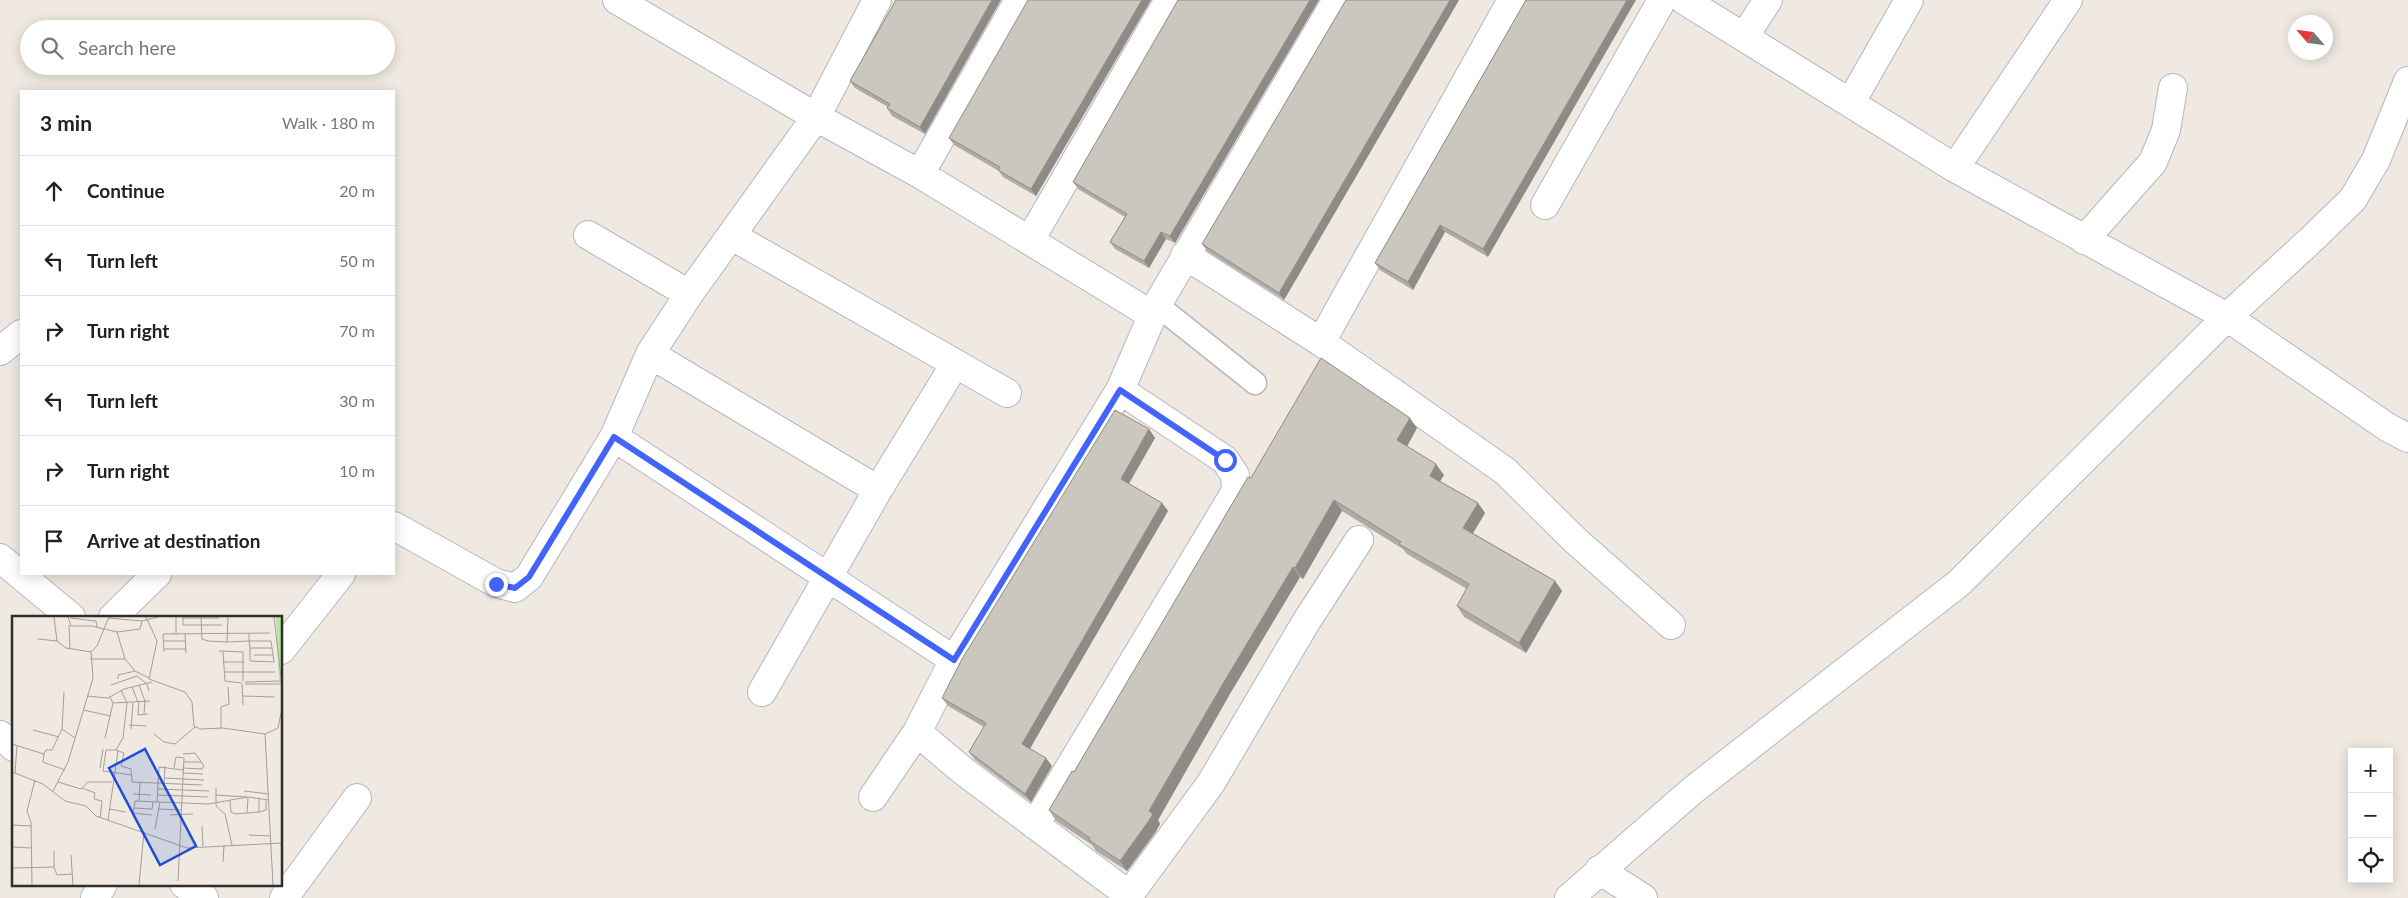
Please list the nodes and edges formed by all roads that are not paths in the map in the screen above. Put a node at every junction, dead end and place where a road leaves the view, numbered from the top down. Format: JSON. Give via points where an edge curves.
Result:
{"nodes":[{"id":1,"x":617,"y":0,"type":"edge"},
{"id":2,"x":877,"y":0,"type":"edge"},
{"id":3,"x":1019,"y":0,"type":"edge"},
{"id":4,"x":1169,"y":0,"type":"edge"},
{"id":5,"x":1337,"y":0,"type":"edge"},
{"id":6,"x":1512,"y":0,"type":"edge"},
{"id":7,"x":1662,"y":0,"type":"edge"},
{"id":8,"x":1684,"y":0,"type":"edge"},
{"id":9,"x":1768,"y":0,"type":"edge"},
{"id":10,"x":1909,"y":0,"type":"edge"},
{"id":11,"x":2068,"y":0,"type":"edge"},
{"id":12,"x":1744,"y":37,"type":"junction"},
{"id":13,"x":2408,"y":81,"type":"edge"},
{"id":14,"x":2173,"y":88,"type":"dead end"},
{"id":15,"x":1851,"y":102,"type":"junction"},
{"id":16,"x":816,"y":118,"type":"junction"},
{"id":17,"x":1954,"y":168,"type":"junction"},
{"id":18,"x":920,"y":174,"type":"junction"},
{"id":19,"x":1545,"y":205,"type":"dead end"},
{"id":20,"x":588,"y":235,"type":"dead end"},
{"id":21,"x":732,"y":236,"type":"junction"},
{"id":22,"x":1030,"y":240,"type":"junction"},
{"id":23,"x":2084,"y":240,"type":"junction"},
{"id":24,"x":1185,"y":256,"type":"junction"},
{"id":25,"x":688,"y":294,"type":"junction"},
{"id":26,"x":1155,"y":310,"type":"junction"},
{"id":27,"x":2227,"y":317,"type":"junction"},
{"id":28,"x":20,"y":335,"type":"edge"},
{"id":29,"x":1321,"y":342,"type":"junction"},
{"id":30,"x":0,"y":351,"type":"edge"},
{"id":31,"x":650,"y":354,"type":"junction"},
{"id":32,"x":955,"y":364,"type":"junction"},
{"id":33,"x":1255,"y":383,"type":"dead end"},
{"id":34,"x":1120,"y":390,"type":"junction"},
{"id":35,"x":1008,"y":394,"type":"dead end"},
{"id":36,"x":614,"y":437,"type":"junction"},
{"id":37,"x":2408,"y":438,"type":"edge"},
{"id":38,"x":878,"y":490,"type":"junction"},
{"id":39,"x":395,"y":527,"type":"edge"},
{"id":40,"x":1359,"y":540,"type":"dead end"},
{"id":41,"x":0,"y":558,"type":"edge"},
{"id":42,"x":20,"y":575,"type":"edge"},
{"id":43,"x":20,"y":575,"type":"edge"},
{"id":44,"x":156,"y":575,"type":"edge"},
{"id":45,"x":340,"y":575,"type":"edge"},
{"id":46,"x":829,"y":577,"type":"junction"},
{"id":47,"x":70,"y":616,"type":"edge"},
{"id":48,"x":114,"y":616,"type":"edge"},
{"id":49,"x":1671,"y":625,"type":"dead end"},
{"id":50,"x":282,"y":649,"type":"edge"},
{"id":51,"x":954,"y":660,"type":"junction"},
{"id":52,"x":762,"y":692,"type":"dead end"},
{"id":53,"x":917,"y":732,"type":"junction"},
{"id":54,"x":873,"y":797,"type":"dead end"},
{"id":55,"x":357,"y":798,"type":"dead end"},
{"id":56,"x":1035,"y":825,"type":"junction"},
{"id":57,"x":1599,"y":870,"type":"junction"},
{"id":58,"x":102,"y":886,"type":"edge"},
{"id":59,"x":187,"y":886,"type":"edge"},
{"id":60,"x":95,"y":898,"type":"edge"},
{"id":61,"x":204,"y":898,"type":"edge"},
{"id":62,"x":284,"y":898,"type":"edge"},
{"id":63,"x":1569,"y":898,"type":"edge"},
{"id":64,"x":1643,"y":898,"type":"edge"}],
"edges":[{"from":1,"to":16,"type":"street"},
{"from":2,"to":16,"type":"street"},
{"from":3,"to":18,"type":"street"},
{"from":4,"to":22,"type":"street"},
{"from":5,"to":24,"type":"street"},
{"from":6,"to":29,"type":"street"},
{"from":7,"to":19,"type":"street"},
{"from":8,"to":12,"type":"street"},
{"from":9,"to":12,"type":"street"},
{"from":10,"to":15,"type":"street"},
{"from":11,"to":17,"type":"street"},
{"from":12,"to":15,"type":"street"},
{"from":13,"to":27,"type":"street","via":[[2376,160],[2353,199]]},
{"from":14,"to":23,"type":"street","via":[[2166,130],[2153,162]]},
{"from":15,"to":17,"type":"street"},
{"from":16,"to":18,"type":"street"},
{"from":16,"to":21,"type":"street"},
{"from":17,"to":23,"type":"street"},
{"from":18,"to":22,"type":"street"},
{"from":20,"to":25,"type":"street"},
{"from":21,"to":25,"type":"street"},
{"from":21,"to":32,"type":"street"},
{"from":22,"to":26,"type":"street"},
{"from":23,"to":27,"type":"street"},
{"from":24,"to":26,"type":"street"},
{"from":24,"to":29,"type":"street"},
{"from":25,"to":31,"type":"street"},
{"from":26,"to":33,"type":"lane"},
{"from":26,"to":34,"type":"street"},
{"from":27,"to":37,"type":"street","via":[[2387,427]]},
{"from":27,"to":57,"type":"street","via":[[1959,582],[1701,784]]},
{"from":28,"to":30,"type":"street"},
{"from":29,"to":49,"type":"street","via":[[1505,471]]},
{"from":31,"to":36,"type":"street"},
{"from":31,"to":38,"type":"street"},
{"from":32,"to":35,"type":"street"},
{"from":32,"to":38,"type":"street"},
{"from":34,"to":51,"type":"street"},
{"from":34,"to":56,"type":"street","via":[[1225,460],[1235,475],[1236,491]]},
{"from":36,"to":39,"type":"street","via":[[529,577],[515,588],[496,584]]},
{"from":36,"to":46,"type":"street"},
{"from":38,"to":46,"type":"street"},
{"from":40,"to":56,"type":"street","via":[[1306,622],[1211,783],[1129,895]]},
{"from":41,"to":42,"type":"street"},
{"from":43,"to":47,"type":"street"},
{"from":44,"to":48,"type":"street"},
{"from":45,"to":50,"type":"street"},
{"from":46,"to":51,"type":"street"},
{"from":46,"to":52,"type":"street"},
{"from":51,"to":53,"type":"street"},
{"from":53,"to":54,"type":"street"},
{"from":53,"to":56,"type":"street"},
{"from":55,"to":62,"type":"street"},
{"from":57,"to":63,"type":"street"},
{"from":57,"to":64,"type":"street"},
{"from":58,"to":60,"type":"street"},
{"from":59,"to":61,"type":"street"}]}
